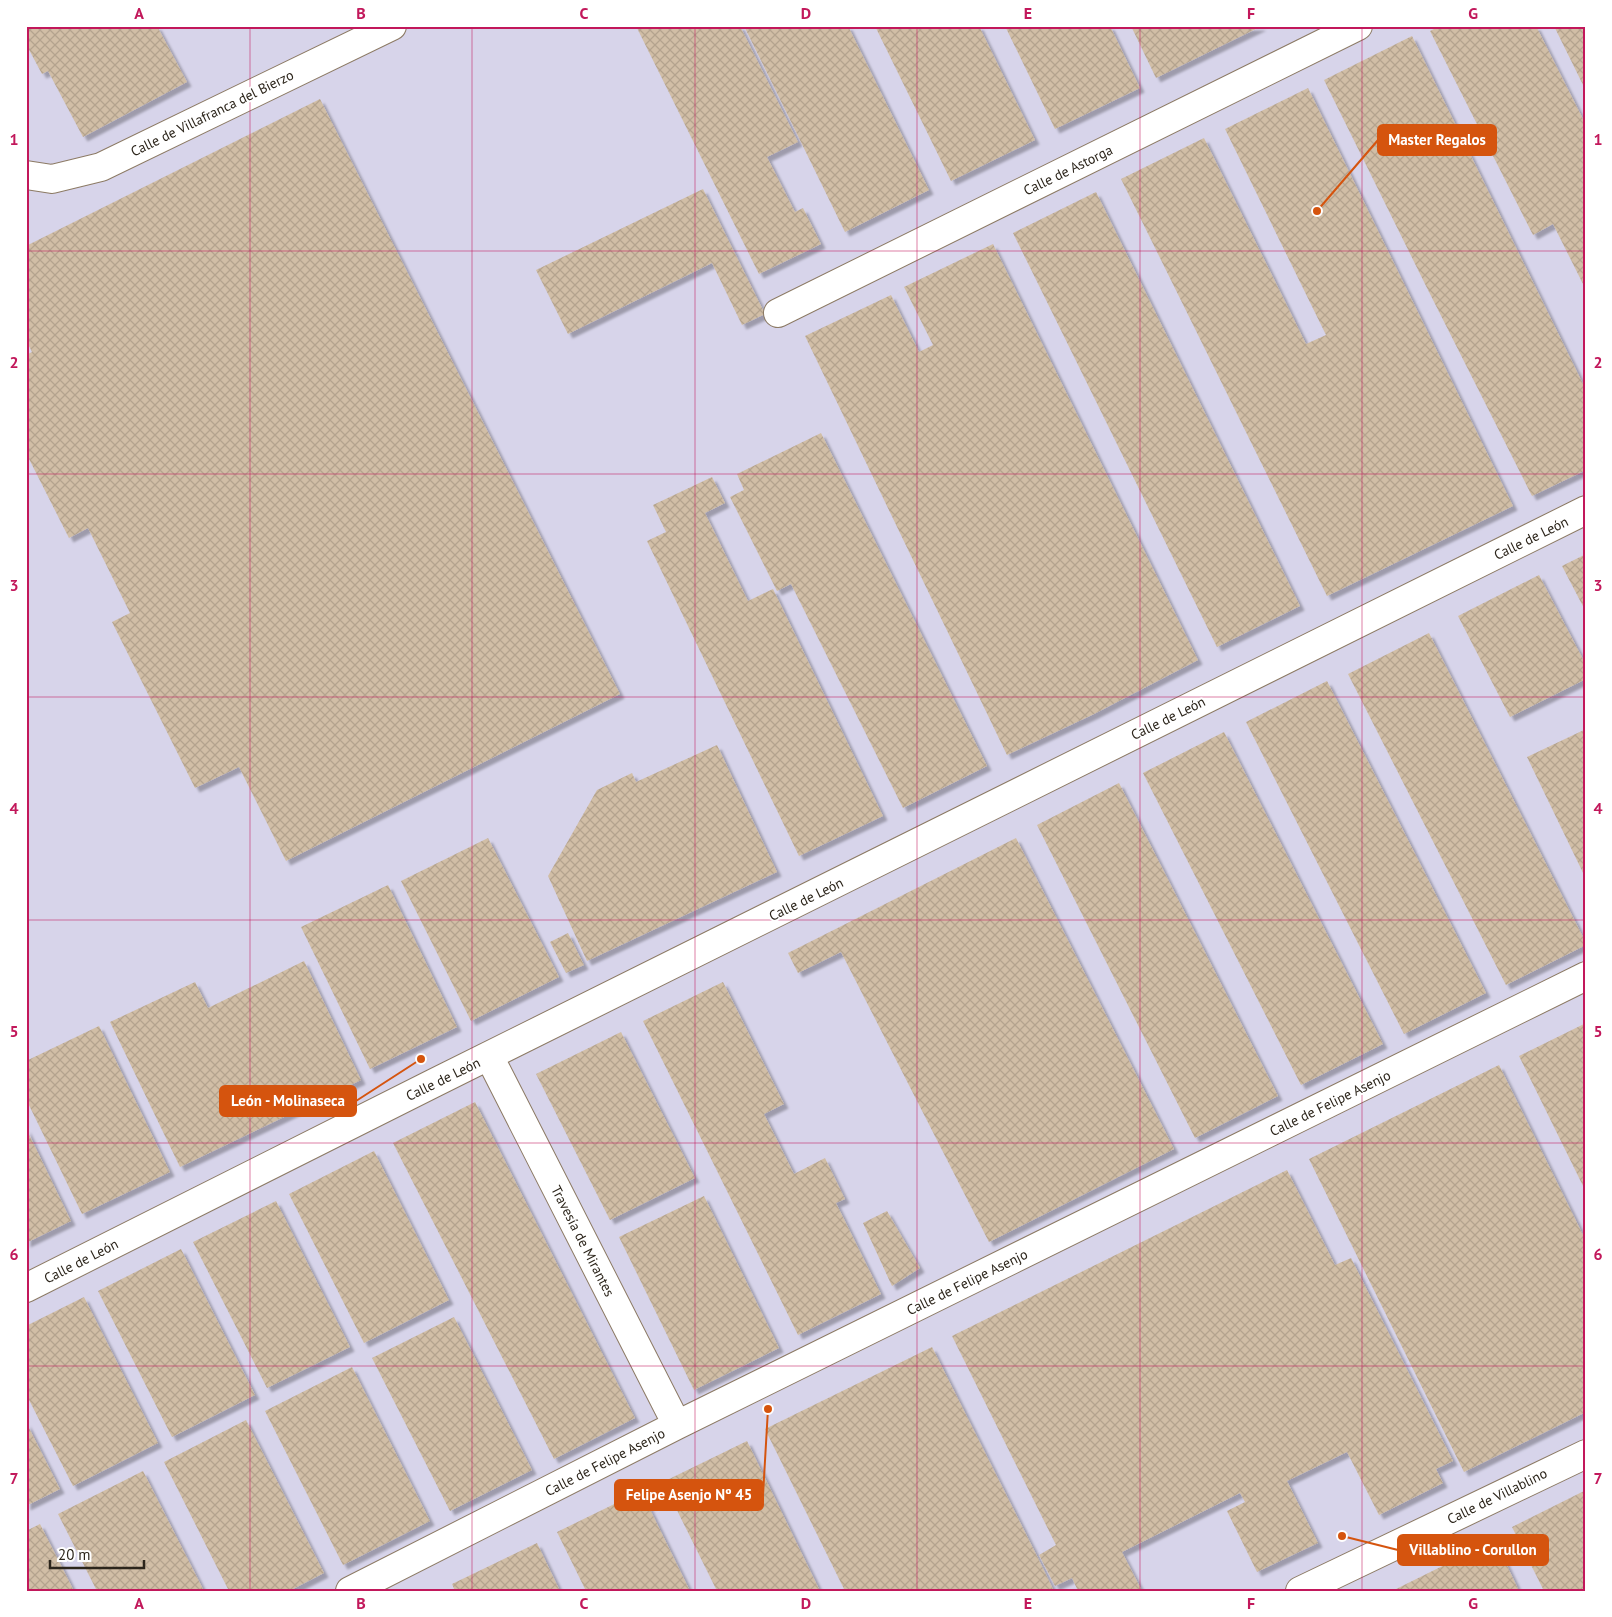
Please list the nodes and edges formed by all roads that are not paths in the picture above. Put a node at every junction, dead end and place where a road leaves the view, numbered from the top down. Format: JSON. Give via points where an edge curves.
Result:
{"nodes":[{"id":1,"x":392,"y":26,"type":"edge"},
{"id":2,"x":1358,"y":26,"type":"edge"},
{"id":3,"x":26,"y":175,"type":"edge"},
{"id":4,"x":778,"y":313,"type":"dead end"},
{"id":5,"x":1586,"y":510,"type":"edge"},
{"id":6,"x":1586,"y":976,"type":"edge"},
{"id":7,"x":489,"y":1056,"type":"junction"},
{"id":8,"x":26,"y":1288,"type":"edge"},
{"id":9,"x":677,"y":1426,"type":"junction"},
{"id":10,"x":1586,"y":1454,"type":"edge"},
{"id":11,"x":350,"y":1591,"type":"edge"},
{"id":12,"x":1300,"y":1591,"type":"edge"}],
"edges":[{"from":1,"to":3,"type":"street","name":"Calle de Villafranca del Bierzo","via":[[101,167],[52,179]]},
{"from":2,"to":4,"type":"street","name":"Calle de Astorga"},
{"from":5,"to":7,"type":"street","name":"Calle de León"},
{"from":6,"to":9,"type":"street","name":"Calle de Felipe Asenjo"},
{"from":7,"to":8,"type":"street","name":"Calle de León"},
{"from":7,"to":9,"type":"street","name":"Travesía de Mirantes"},
{"from":9,"to":11,"type":"street","name":"Calle de Felipe Asenjo"},
{"from":10,"to":12,"type":"street","name":"Calle de Villablino"}]}
